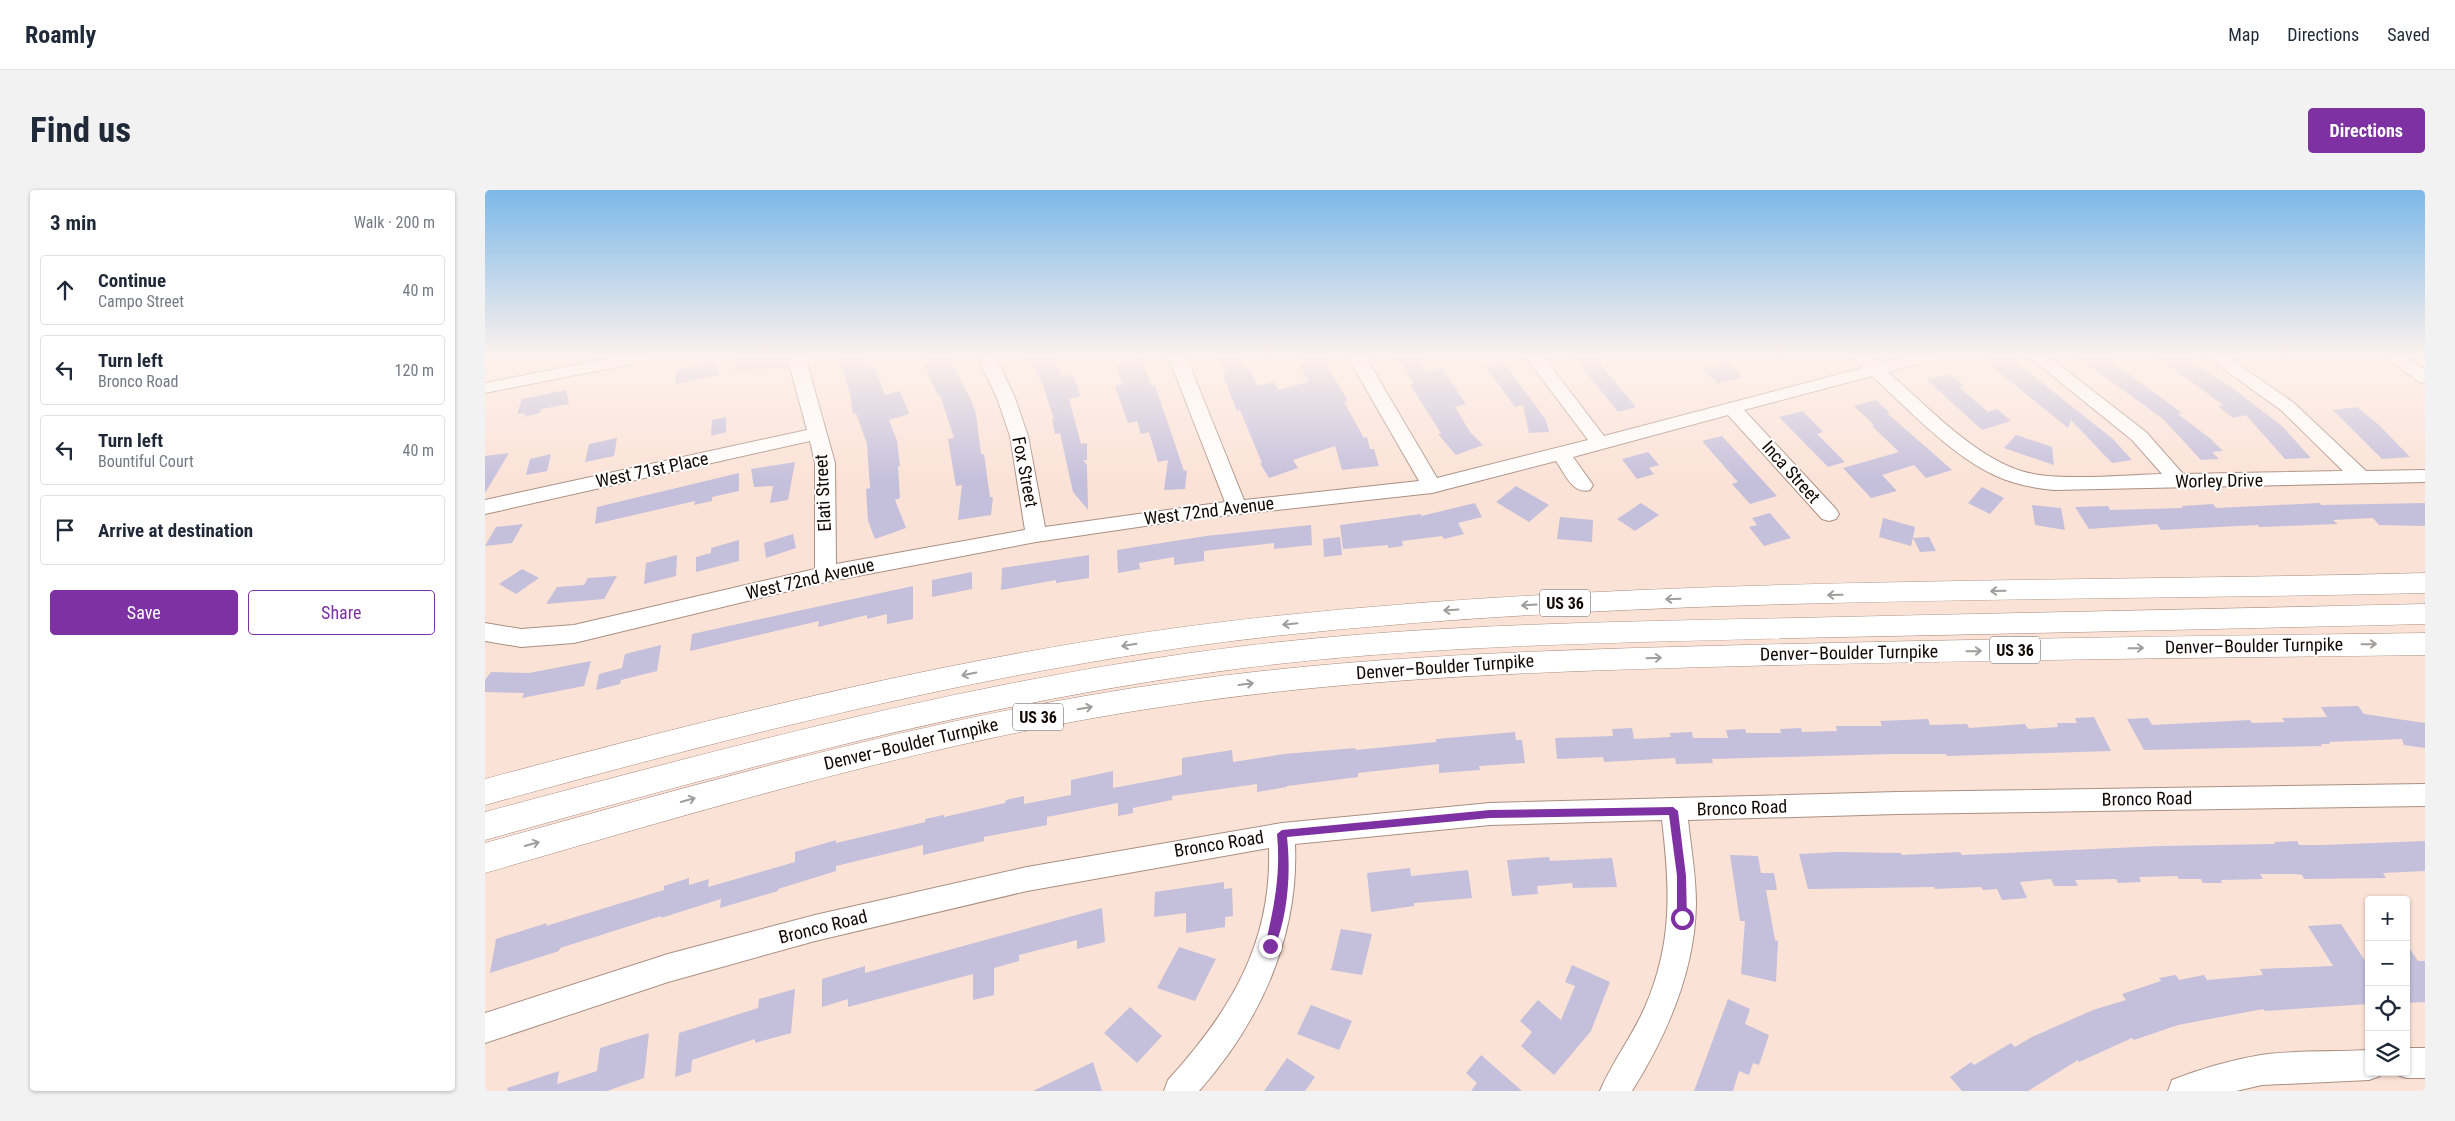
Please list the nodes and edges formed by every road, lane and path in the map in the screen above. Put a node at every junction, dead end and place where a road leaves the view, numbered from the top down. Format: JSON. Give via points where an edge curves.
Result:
{"nodes":[{"id":1,"x":808,"y":398,"type":"edge"},
{"id":2,"x":1006,"y":398,"type":"edge"},
{"id":3,"x":1195,"y":398,"type":"edge"},
{"id":4,"x":1381,"y":398,"type":"edge"},
{"id":5,"x":1566,"y":398,"type":"edge"},
{"id":6,"x":1770,"y":398,"type":"edge"},
{"id":7,"x":1908,"y":398,"type":"edge"},
{"id":8,"x":2091,"y":398,"type":"edge"},
{"id":9,"x":2274,"y":398,"type":"edge"},
{"id":10,"x":1732,"y":408,"type":"junction"},
{"id":11,"x":818,"y":434,"type":"junction"},
{"id":12,"x":1600,"y":443,"type":"junction"},
{"id":13,"x":1561,"y":454,"type":"junction"},
{"id":14,"x":2425,"y":476,"type":"edge"},
{"id":15,"x":2361,"y":477,"type":"junction"},
{"id":16,"x":2179,"y":482,"type":"junction"},
{"id":17,"x":1583,"y":485,"type":"dead end"},
{"id":18,"x":1432,"y":486,"type":"junction"},
{"id":19,"x":485,"y":507,"type":"edge"},
{"id":20,"x":1237,"y":507,"type":"junction"},
{"id":21,"x":1829,"y":514,"type":"dead end"},
{"id":22,"x":1036,"y":535,"type":"junction"},
{"id":23,"x":2425,"y":569,"type":"edge"},
{"id":24,"x":825,"y":574,"type":"junction"},
{"id":25,"x":2425,"y":583,"type":"edge"},
{"id":26,"x":2047,"y":590,"type":"junction"},
{"id":27,"x":2425,"y":614,"type":"edge"},
{"id":28,"x":485,"y":632,"type":"edge"},
{"id":29,"x":2425,"y":644,"type":"edge"},
{"id":30,"x":485,"y":792,"type":"edge"},
{"id":31,"x":2425,"y":795,"type":"edge"},
{"id":32,"x":1673,"y":811,"type":"junction"},
{"id":33,"x":485,"y":826,"type":"edge"},
{"id":34,"x":1282,"y":834,"type":"junction"},
{"id":35,"x":485,"y":858,"type":"edge"},
{"id":36,"x":485,"y":1028,"type":"edge"},
{"id":37,"x":2425,"y":1063,"type":"edge"},
{"id":38,"x":2410,"y":1064,"type":"edge"},
{"id":39,"x":2365,"y":1065,"type":"edge"},
{"id":40,"x":1179,"y":1091,"type":"edge"},
{"id":41,"x":1615,"y":1091,"type":"edge"},
{"id":42,"x":2183,"y":1091,"type":"edge"}],
"edges":[{"from":1,"to":11,"type":"street","name":"Elati Street"},
{"from":2,"to":22,"type":"street","name":"Fox Street","via":[[1019,436]]},
{"from":3,"to":20,"type":"street"},
{"from":4,"to":18,"type":"street"},
{"from":5,"to":12,"type":"street"},
{"from":6,"to":10,"type":"street","name":"West 72nd Avenue"},
{"from":7,"to":16,"type":"street","name":"Worley Drive","via":[[1972,455],[2013,476],[2038,483]]},
{"from":8,"to":16,"type":"street","via":[[2139,436]]},
{"from":9,"to":15,"type":"street"},
{"from":10,"to":12,"type":"street","name":"West 72nd Avenue"},
{"from":10,"to":21,"type":"street","name":"Inca Street"},
{"from":11,"to":19,"type":"street","name":"West 71st Place"},
{"from":11,"to":24,"type":"street","name":"Elati Street","via":[[825,463]]},
{"from":12,"to":13,"type":"street","name":"West 72nd Avenue"},
{"from":13,"to":17,"type":"street"},
{"from":13,"to":18,"type":"street","name":"West 72nd Avenue"},
{"from":14,"to":15,"type":"street","name":"Worley Drive"},
{"from":15,"to":16,"type":"street","name":"Worley Drive"},
{"from":18,"to":20,"type":"street","name":"West 72nd Avenue"},
{"from":20,"to":22,"type":"street","name":"West 72nd Avenue"},
{"from":22,"to":24,"type":"street","name":"West 72nd Avenue"},
{"from":23,"to":26,"type":"highway"},
{"from":24,"to":28,"type":"street","name":"West 72nd Avenue","via":[[574,634],[521,638]]},
{"from":25,"to":26,"type":"highway","number":"US 36"},
{"from":26,"to":30,"type":"highway","number":"US 36","one_way":true,"via":[[1537,605],[1409,613],[1215,633],[1065,655],[843,699],[681,738]]},
{"from":27,"to":33,"type":"highway","via":[[1531,634],[1287,652],[1085,680],[931,710],[733,758]]},
{"from":35,"to":29,"type":"highway","name":"Denver–Boulder Turnpike","number":"US 36","one_way":true,"via":[[743,785],[901,745],[1119,702],[1288,679],[1556,660]]},
{"from":31,"to":32,"type":"street","name":"Bronco Road","via":[[1907,803]]},
{"from":32,"to":34,"type":"street","name":"Bronco Road","via":[[1490,814]]},
{"from":32,"to":41,"type":"street","via":[[1682,876],[1682,918],[1677,953],[1653,1026]]},
{"from":34,"to":36,"type":"street","name":"Bronco Road","via":[[1027,879],[815,928],[668,968]]},
{"from":34,"to":40,"type":"street","via":[[1284,856],[1280,904],[1270,946],[1235,1023],[1205,1065]]},
{"from":37,"to":38,"type":"street"},
{"from":39,"to":42,"type":"street","via":[[2262,1070]]}]}
